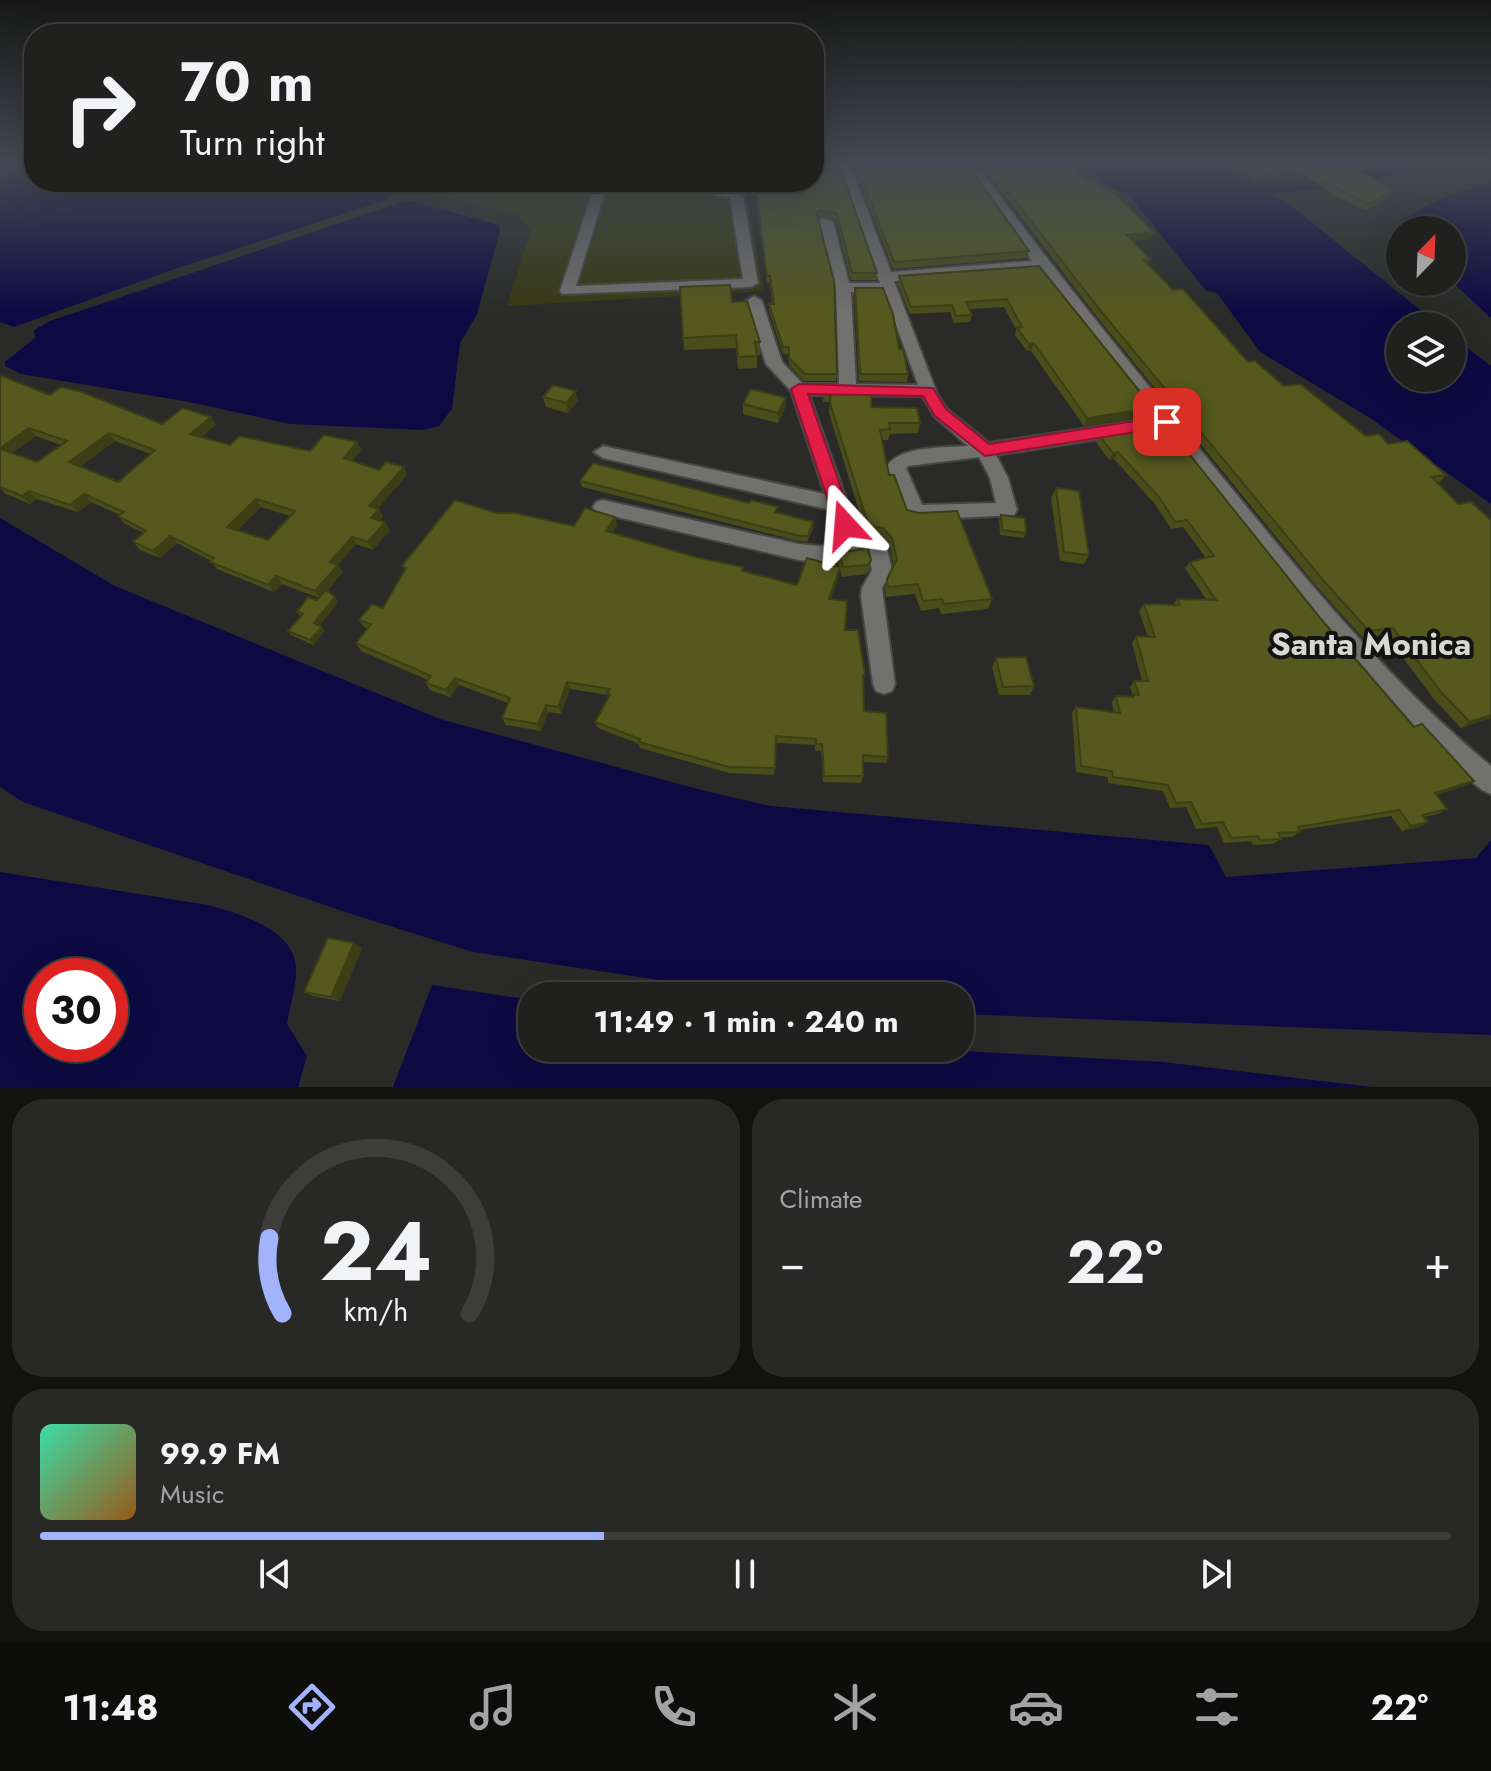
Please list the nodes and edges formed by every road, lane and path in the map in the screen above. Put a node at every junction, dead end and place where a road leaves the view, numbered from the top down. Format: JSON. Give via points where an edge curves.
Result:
{"nodes":[{"id":1,"x":592,"y":213,"type":"edge"},
{"id":2,"x":739,"y":213,"type":"edge"},
{"id":3,"x":861,"y":213,"type":"edge"},
{"id":4,"x":1005,"y":213,"type":"edge"},
{"id":5,"x":826,"y":221,"type":"edge"},
{"id":6,"x":1042,"y":265,"type":"junction"},
{"id":7,"x":885,"y":282,"type":"junction"},
{"id":8,"x":843,"y":288,"type":"junction"},
{"id":9,"x":754,"y":301,"type":"dead end"},
{"id":10,"x":799,"y":389,"type":"junction"},
{"id":11,"x":848,"y":389,"type":"junction"},
{"id":12,"x":929,"y":394,"type":"junction"},
{"id":13,"x":1167,"y":422,"type":"junction"},
{"id":14,"x":985,"y":450,"type":"junction"},
{"id":15,"x":603,"y":452,"type":"dead end"},
{"id":16,"x":837,"y":504,"type":"junction"},
{"id":17,"x":603,"y":507,"type":"dead end"},
{"id":18,"x":853,"y":547,"type":"junction"},
{"id":19,"x":884,"y":684,"type":"dead end"},
{"id":20,"x":1491,"y":782,"type":"edge"}],
"edges":[{"from":1,"to":2,"type":"street","via":[[567,291],[751,283]]},
{"from":3,"to":7,"type":"street"},
{"from":4,"to":6,"type":"street"},
{"from":5,"to":8,"type":"street"},
{"from":6,"to":7,"type":"street"},
{"from":6,"to":13,"type":"street"},
{"from":7,"to":8,"type":"street"},
{"from":7,"to":12,"type":"street"},
{"from":8,"to":11,"type":"street"},
{"from":9,"to":10,"type":"street","via":[[774,364]]},
{"from":10,"to":11,"type":"street"},
{"from":10,"to":16,"type":"street"},
{"from":11,"to":12,"type":"street"},
{"from":12,"to":14,"type":"street","via":[[941,413]]},
{"from":13,"to":14,"type":"street"},
{"from":13,"to":20,"type":"street","via":[[1325,618]]},
{"from":14,"to":14,"type":"street","via":[[1007,510],[916,513],[896,466],[903,460]]},
{"from":15,"to":16,"type":"street"},
{"from":16,"to":18,"type":"street"},
{"from":17,"to":18,"type":"street","via":[[799,552]]},
{"from":18,"to":19,"type":"street","via":[[872,546],[880,561],[872,596]]}]}
